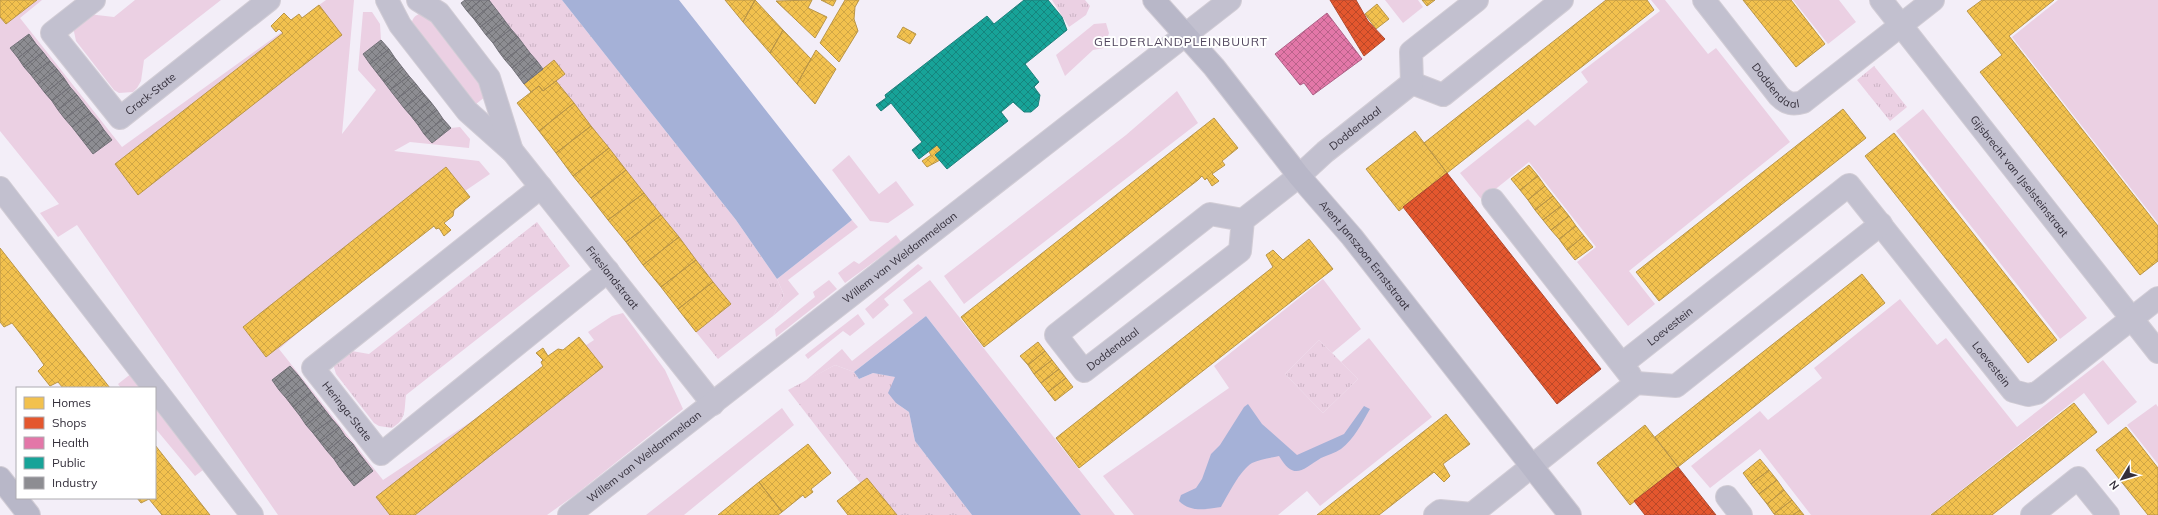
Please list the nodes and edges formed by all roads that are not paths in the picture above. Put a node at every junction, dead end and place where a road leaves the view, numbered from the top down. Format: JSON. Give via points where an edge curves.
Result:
{"nodes":[{"id":1,"x":94,"y":0,"type":"edge"},
{"id":2,"x":269,"y":0,"type":"edge"},
{"id":3,"x":387,"y":0,"type":"edge"},
{"id":4,"x":418,"y":0,"type":"edge"},
{"id":5,"x":1154,"y":0,"type":"edge"},
{"id":6,"x":1230,"y":0,"type":"edge"},
{"id":7,"x":1477,"y":0,"type":"edge"},
{"id":8,"x":1562,"y":0,"type":"edge"},
{"id":9,"x":1704,"y":0,"type":"edge"},
{"id":10,"x":1881,"y":0,"type":"edge"},
{"id":11,"x":1932,"y":0,"type":"edge"},
{"id":12,"x":1901,"y":25,"type":"junction"},
{"id":13,"x":1184,"y":35,"type":"junction"},
{"id":14,"x":1412,"y":83,"type":"junction"},
{"id":15,"x":513,"y":152,"type":"junction"},
{"id":16,"x":1299,"y":176,"type":"junction"},
{"id":17,"x":540,"y":187,"type":"junction"},
{"id":18,"x":0,"y":188,"type":"edge"},
{"id":19,"x":1493,"y":200,"type":"dead end"},
{"id":20,"x":1243,"y":220,"type":"junction"},
{"id":21,"x":1881,"y":224,"type":"junction"},
{"id":22,"x":608,"y":271,"type":"junction"},
{"id":23,"x":2158,"y":298,"type":"edge"},
{"id":24,"x":2132,"y":319,"type":"junction"},
{"id":25,"x":2158,"y":352,"type":"edge"},
{"id":26,"x":1622,"y":364,"type":"junction"},
{"id":27,"x":1636,"y":383,"type":"junction"},
{"id":28,"x":154,"y":387,"type":"edge"},
{"id":29,"x":156,"y":389,"type":"edge"},
{"id":30,"x":713,"y":404,"type":"junction"},
{"id":31,"x":1532,"y":466,"type":"junction"},
{"id":32,"x":0,"y":478,"type":"edge"},
{"id":33,"x":1727,"y":497,"type":"dead end"},
{"id":34,"x":16,"y":498,"type":"edge"},
{"id":35,"x":16,"y":499,"type":"edge"},
{"id":36,"x":1472,"y":514,"type":"edge"},
{"id":37,"x":29,"y":515,"type":"edge"},
{"id":38,"x":252,"y":515,"type":"edge"},
{"id":39,"x":569,"y":515,"type":"edge"},
{"id":40,"x":1435,"y":515,"type":"edge"},
{"id":41,"x":1570,"y":515,"type":"edge"},
{"id":42,"x":1741,"y":515,"type":"edge"},
{"id":43,"x":2032,"y":515,"type":"edge"},
{"id":44,"x":2108,"y":515,"type":"edge"}],
"edges":[{"from":1,"to":2,"type":"street","name":"Crack-State","via":[[52,33],[120,118]]},
{"from":3,"to":15,"type":"street","name":"Frieslandstraat","via":[[400,25],[467,111]]},
{"from":4,"to":15,"type":"street","name":"Frieslandstraat","via":[[439,14],[489,78]]},
{"from":5,"to":13,"type":"street","name":"Arent Janszoon Ernststraat"},
{"from":6,"to":13,"type":"street","name":"Willem van Weldammelaan"},
{"from":7,"to":14,"type":"street","via":[[1411,52]]},
{"from":8,"to":14,"type":"street","via":[[1443,95]]},
{"from":9,"to":12,"type":"street","name":"Doddendaal","via":[[1782,99],[1794,105],[1803,102]]},
{"from":10,"to":12,"type":"street","name":"Gijsbrecht van IJselsteinstraat"},
{"from":11,"to":12,"type":"street"},
{"from":12,"to":24,"type":"street","name":"Gijsbrecht van IJselsteinstraat"},
{"from":13,"to":16,"type":"street","name":"Arent Janszoon Ernststraat","via":[[1214,67]]},
{"from":13,"to":30,"type":"street","name":"Willem van Weldammelaan"},
{"from":14,"to":16,"type":"street","name":"Doddendaal","via":[[1325,152]]},
{"from":15,"to":17,"type":"street","name":"Frieslandstraat"},
{"from":16,"to":20,"type":"street","name":"Doddendaal"},
{"from":16,"to":31,"type":"street","name":"Arent Janszoon Ernststraat","via":[[1352,237]]},
{"from":17,"to":22,"type":"street","name":"Frieslandstraat"},
{"from":17,"to":22,"type":"street","name":"Heringa-State","via":[[313,368],[381,454]]},
{"from":18,"to":28,"type":"street"},
{"from":19,"to":26,"type":"street"},
{"from":20,"to":20,"type":"street","name":"Doddendaal","via":[[1210,214],[1056,335],[1084,371],[1240,251]]},
{"from":21,"to":24,"type":"street","name":"Loevestein","via":[[2013,391],[2028,395],[2037,393]]},
{"from":21,"to":26,"type":"street","name":"Loevestein","via":[[1849,185]]},
{"from":21,"to":27,"type":"street","via":[[1676,386]]},
{"from":22,"to":30,"type":"street","name":"Frieslandstraat"},
{"from":23,"to":24,"type":"street","name":"Loevestein"},
{"from":24,"to":25,"type":"street","name":"Gijsbrecht van IJselsteinstraat"},
{"from":26,"to":27,"type":"street"},
{"from":27,"to":31,"type":"street"},
{"from":29,"to":38,"type":"street"},
{"from":30,"to":39,"type":"street","name":"Willem van Weldammelaan"},
{"from":31,"to":36,"type":"street"},
{"from":31,"to":41,"type":"street","name":"Arent Janszoon Ernststraat"},
{"from":32,"to":34,"type":"street"},
{"from":33,"to":42,"type":"street"},
{"from":35,"to":37,"type":"street"},
{"from":36,"to":40,"type":"street","via":[[1440,511]]},
{"from":43,"to":44,"type":"street","via":[[2078,478]]}]}
